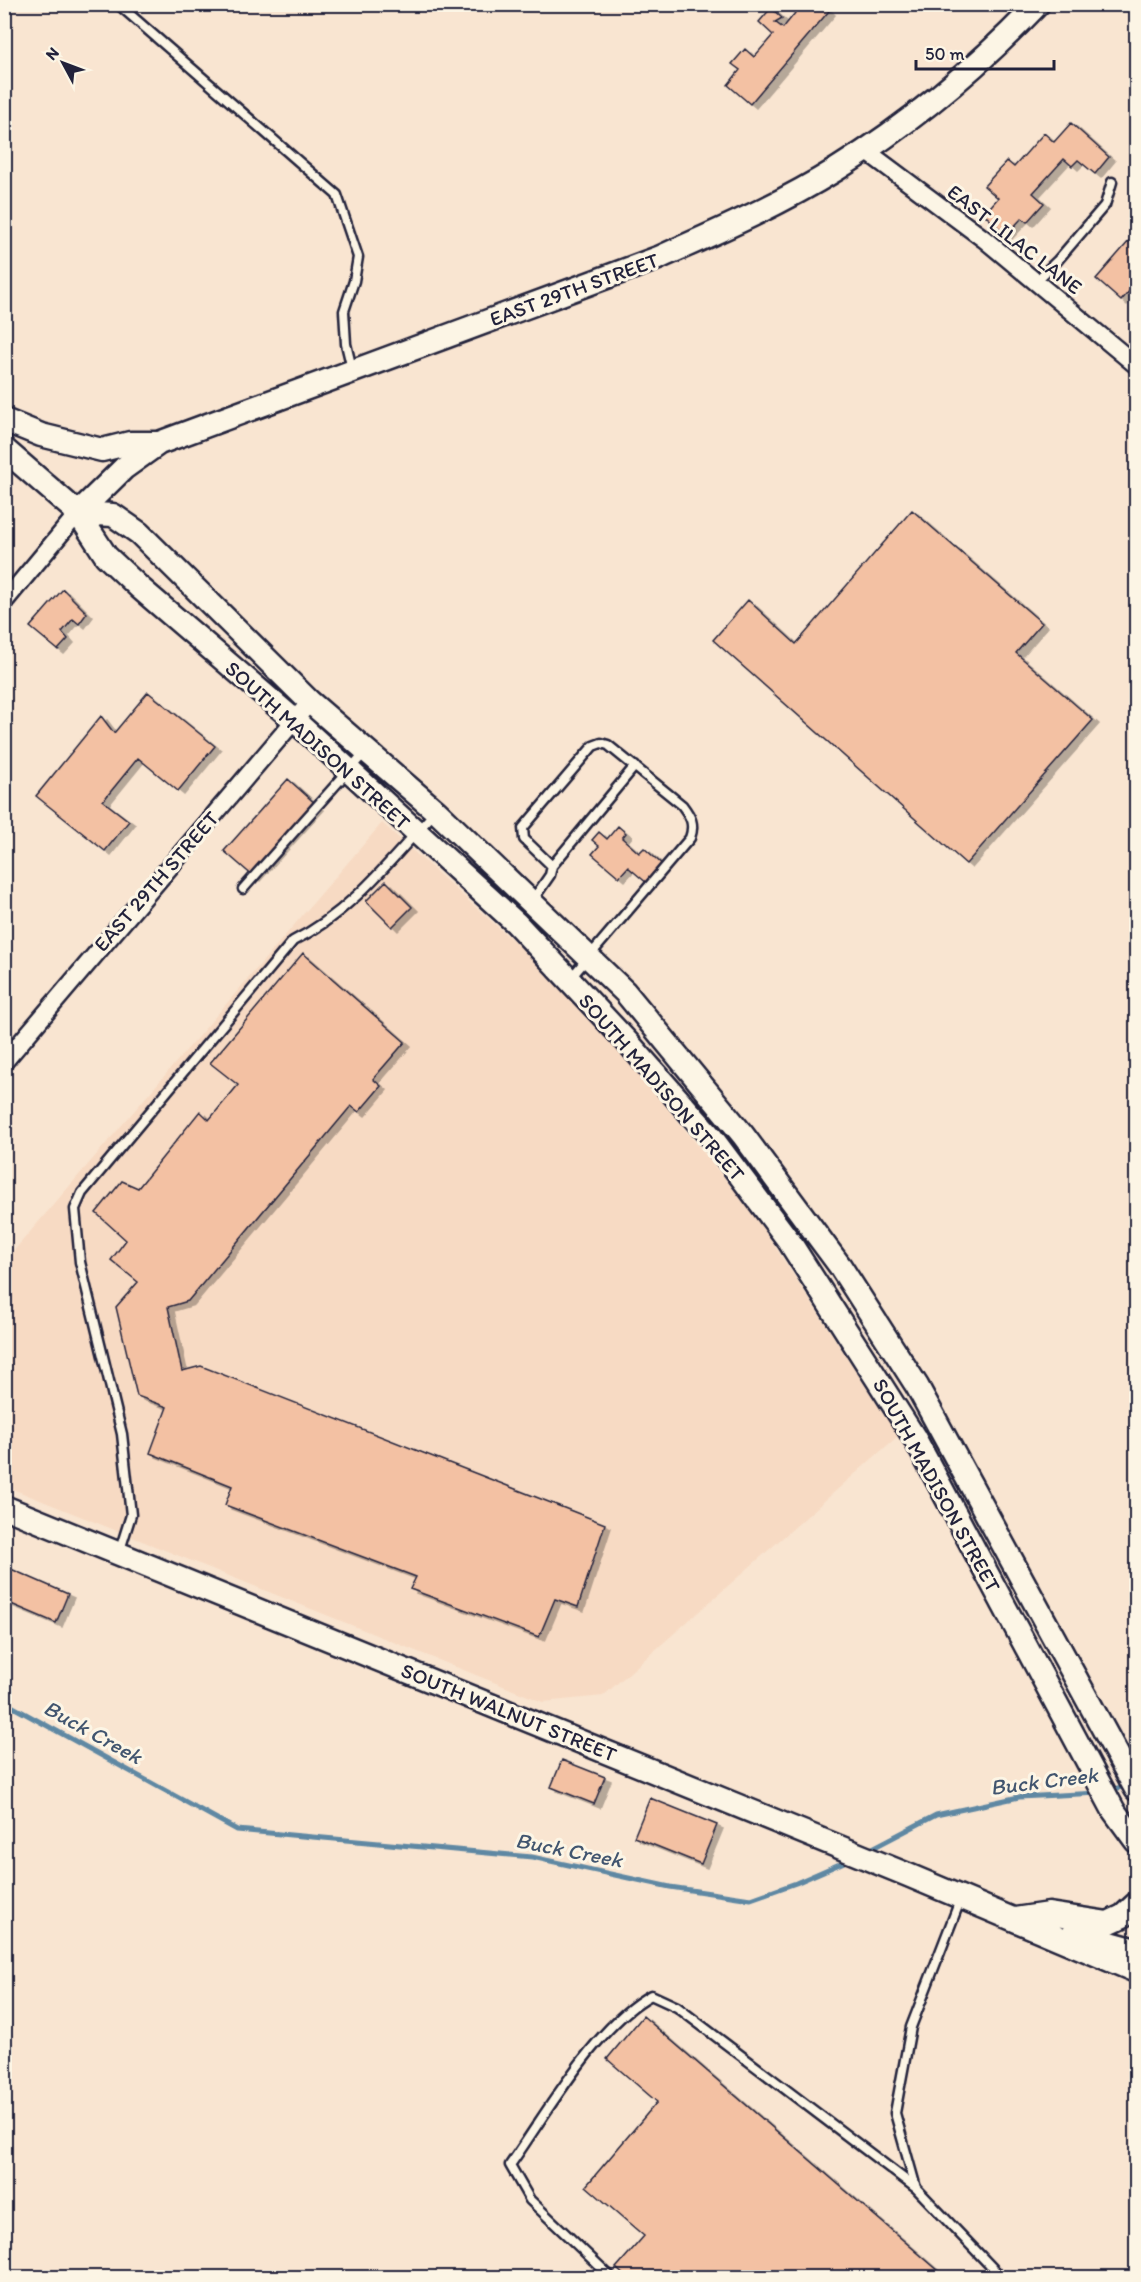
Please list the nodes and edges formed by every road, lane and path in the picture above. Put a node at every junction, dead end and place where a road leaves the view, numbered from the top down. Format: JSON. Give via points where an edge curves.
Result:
{"nodes":[{"id":1,"x":118,"y":4,"type":"edge"},
{"id":2,"x":1038,"y":4,"type":"edge"},
{"id":3,"x":866,"y":150,"type":"junction"},
{"id":4,"x":1112,"y":182,"type":"dead end"},
{"id":5,"x":1035,"y":282,"type":"junction"},
{"id":6,"x":1137,"y":365,"type":"edge"},
{"id":7,"x":352,"y":369,"type":"junction"},
{"id":8,"x":4,"y":420,"type":"edge"},
{"id":9,"x":159,"y":442,"type":"junction"},
{"id":10,"x":4,"y":449,"type":"edge"},
{"id":11,"x":78,"y":513,"type":"junction"},
{"id":12,"x":4,"y":602,"type":"edge"},
{"id":13,"x":310,"y":702,"type":"junction"},
{"id":14,"x":294,"y":720,"type":"junction"},
{"id":15,"x":366,"y":750,"type":"junction"},
{"id":16,"x":635,"y":766,"type":"junction"},
{"id":17,"x":349,"y":771,"type":"junction"},
{"id":18,"x":436,"y":811,"type":"junction"},
{"id":19,"x":416,"y":832,"type":"junction"},
{"id":20,"x":552,"y":866,"type":"junction"},
{"id":21,"x":243,"y":889,"type":"dead end"},
{"id":22,"x":532,"y":903,"type":"junction"},
{"id":23,"x":589,"y":957,"type":"junction"},
{"id":24,"x":569,"y":980,"type":"junction"},
{"id":25,"x":4,"y":1062,"type":"edge"},
{"id":26,"x":4,"y":1508,"type":"edge"},
{"id":27,"x":118,"y":1554,"type":"junction"},
{"id":28,"x":1132,"y":1781,"type":"edge"},
{"id":29,"x":1112,"y":1807,"type":"junction"},
{"id":30,"x":1137,"y":1840,"type":"edge"},
{"id":31,"x":1137,"y":1856,"type":"edge"},
{"id":32,"x":961,"y":1897,"type":"junction"},
{"id":33,"x":1137,"y":1904,"type":"edge"},
{"id":34,"x":1013,"y":1919,"type":"junction"},
{"id":35,"x":1137,"y":1950,"type":"edge"},
{"id":36,"x":1137,"y":1971,"type":"edge"},
{"id":37,"x":916,"y":2188,"type":"junction"},
{"id":38,"x":582,"y":2271,"type":"dead end"},
{"id":39,"x":578,"y":2277,"type":"edge"},
{"id":40,"x":612,"y":2277,"type":"edge"},
{"id":41,"x":1002,"y":2277,"type":"edge"}],
"edges":[{"from":1,"to":7,"type":"lane","via":[[337,195],[358,256],[344,311]]},
{"from":2,"to":3,"type":"main road","name":"EAST 29TH STREET","via":[[949,88]]},
{"from":3,"to":5,"type":"street","name":"EAST LILAC LANE"},
{"from":3,"to":7,"type":"main road","name":"EAST 29TH STREET","via":[[803,189],[658,258]]},
{"from":4,"to":5,"type":"lane","via":[[1106,205]]},
{"from":5,"to":6,"type":"street","name":"EAST LILAC LANE"},
{"from":7,"to":9,"type":"main road","name":"EAST 29TH STREET"},
{"from":8,"to":9,"type":"main road","via":[[41,435],[102,450],[130,443]]},
{"from":9,"to":11,"type":"main road","name":"EAST 29TH STREET","via":[[124,468]]},
{"from":10,"to":11,"type":"main road","name":"SOUTH MADISON STREET"},
{"from":11,"to":12,"type":"street"},
{"from":11,"to":13,"type":"main road","name":"SOUTH MADISON STREET","via":[[113,515],[139,533]]},
{"from":11,"to":14,"type":"main road","name":"SOUTH MADISON STREET","via":[[106,556]]},
{"from":13,"to":14,"type":"street","name":"EAST 29TH STREET"},
{"from":13,"to":15,"type":"main road","name":"SOUTH MADISON STREET"},
{"from":14,"to":17,"type":"main road","name":"SOUTH MADISON STREET"},
{"from":14,"to":25,"type":"street","name":"EAST 29TH STREET"},
{"from":15,"to":17,"type":"lane"},
{"from":15,"to":18,"type":"main road","name":"SOUTH MADISON STREET"},
{"from":16,"to":20,"type":"lane"},
{"from":16,"to":20,"type":"lane","via":[[608,745],[593,746],[523,828],[524,839]]},
{"from":16,"to":23,"type":"lane","via":[[682,805],[691,816],[693,829],[663,872]]},
{"from":17,"to":19,"type":"main road","name":"SOUTH MADISON STREET"},
{"from":17,"to":21,"type":"lane"},
{"from":18,"to":19,"type":"lane"},
{"from":18,"to":22,"type":"main road","name":"SOUTH MADISON STREET"},
{"from":19,"to":24,"type":"main road","name":"SOUTH MADISON STREET","via":[[516,923]]},
{"from":19,"to":27,"type":"lane","via":[[350,902],[315,930],[293,941],[82,1193],[75,1209],[80,1262],[122,1434],[131,1515]]},
{"from":20,"to":22,"type":"lane"},
{"from":22,"to":23,"type":"main road","name":"SOUTH MADISON STREET"},
{"from":23,"to":24,"type":"lane"},
{"from":23,"to":28,"type":"main road","name":"SOUTH MADISON STREET","via":[[632,999],[743,1136],[840,1266],[917,1386]]},
{"from":24,"to":29,"type":"main road","name":"SOUTH MADISON STREET","via":[[712,1138],[795,1250],[914,1437]]},
{"from":26,"to":27,"type":"main road","name":"SOUTH WALNUT STREET"},
{"from":27,"to":32,"type":"main road","name":"SOUTH WALNUT STREET"},
{"from":29,"to":30,"type":"main road","name":"SOUTH MADISON STREET"},
{"from":29,"to":31,"type":"main road"},
{"from":32,"to":34,"type":"main road","name":"SOUTH WALNUT STREET"},
{"from":32,"to":37,"type":"lane","via":[[911,2027],[895,2113]]},
{"from":33,"to":34,"type":"main road","via":[[1108,1923],[1049,1914]]},
{"from":34,"to":35,"type":"main road","name":"SOUTH WALNUT STREET"},
{"from":34,"to":36,"type":"main road","name":"SOUTH WALNUT STREET"},
{"from":37,"to":40,"type":"lane","via":[[677,2007],[651,1995],[632,2006],[602,2035],[510,2165],[530,2200]]},
{"from":37,"to":41,"type":"lane"},
{"from":38,"to":39,"type":"path"}]}
